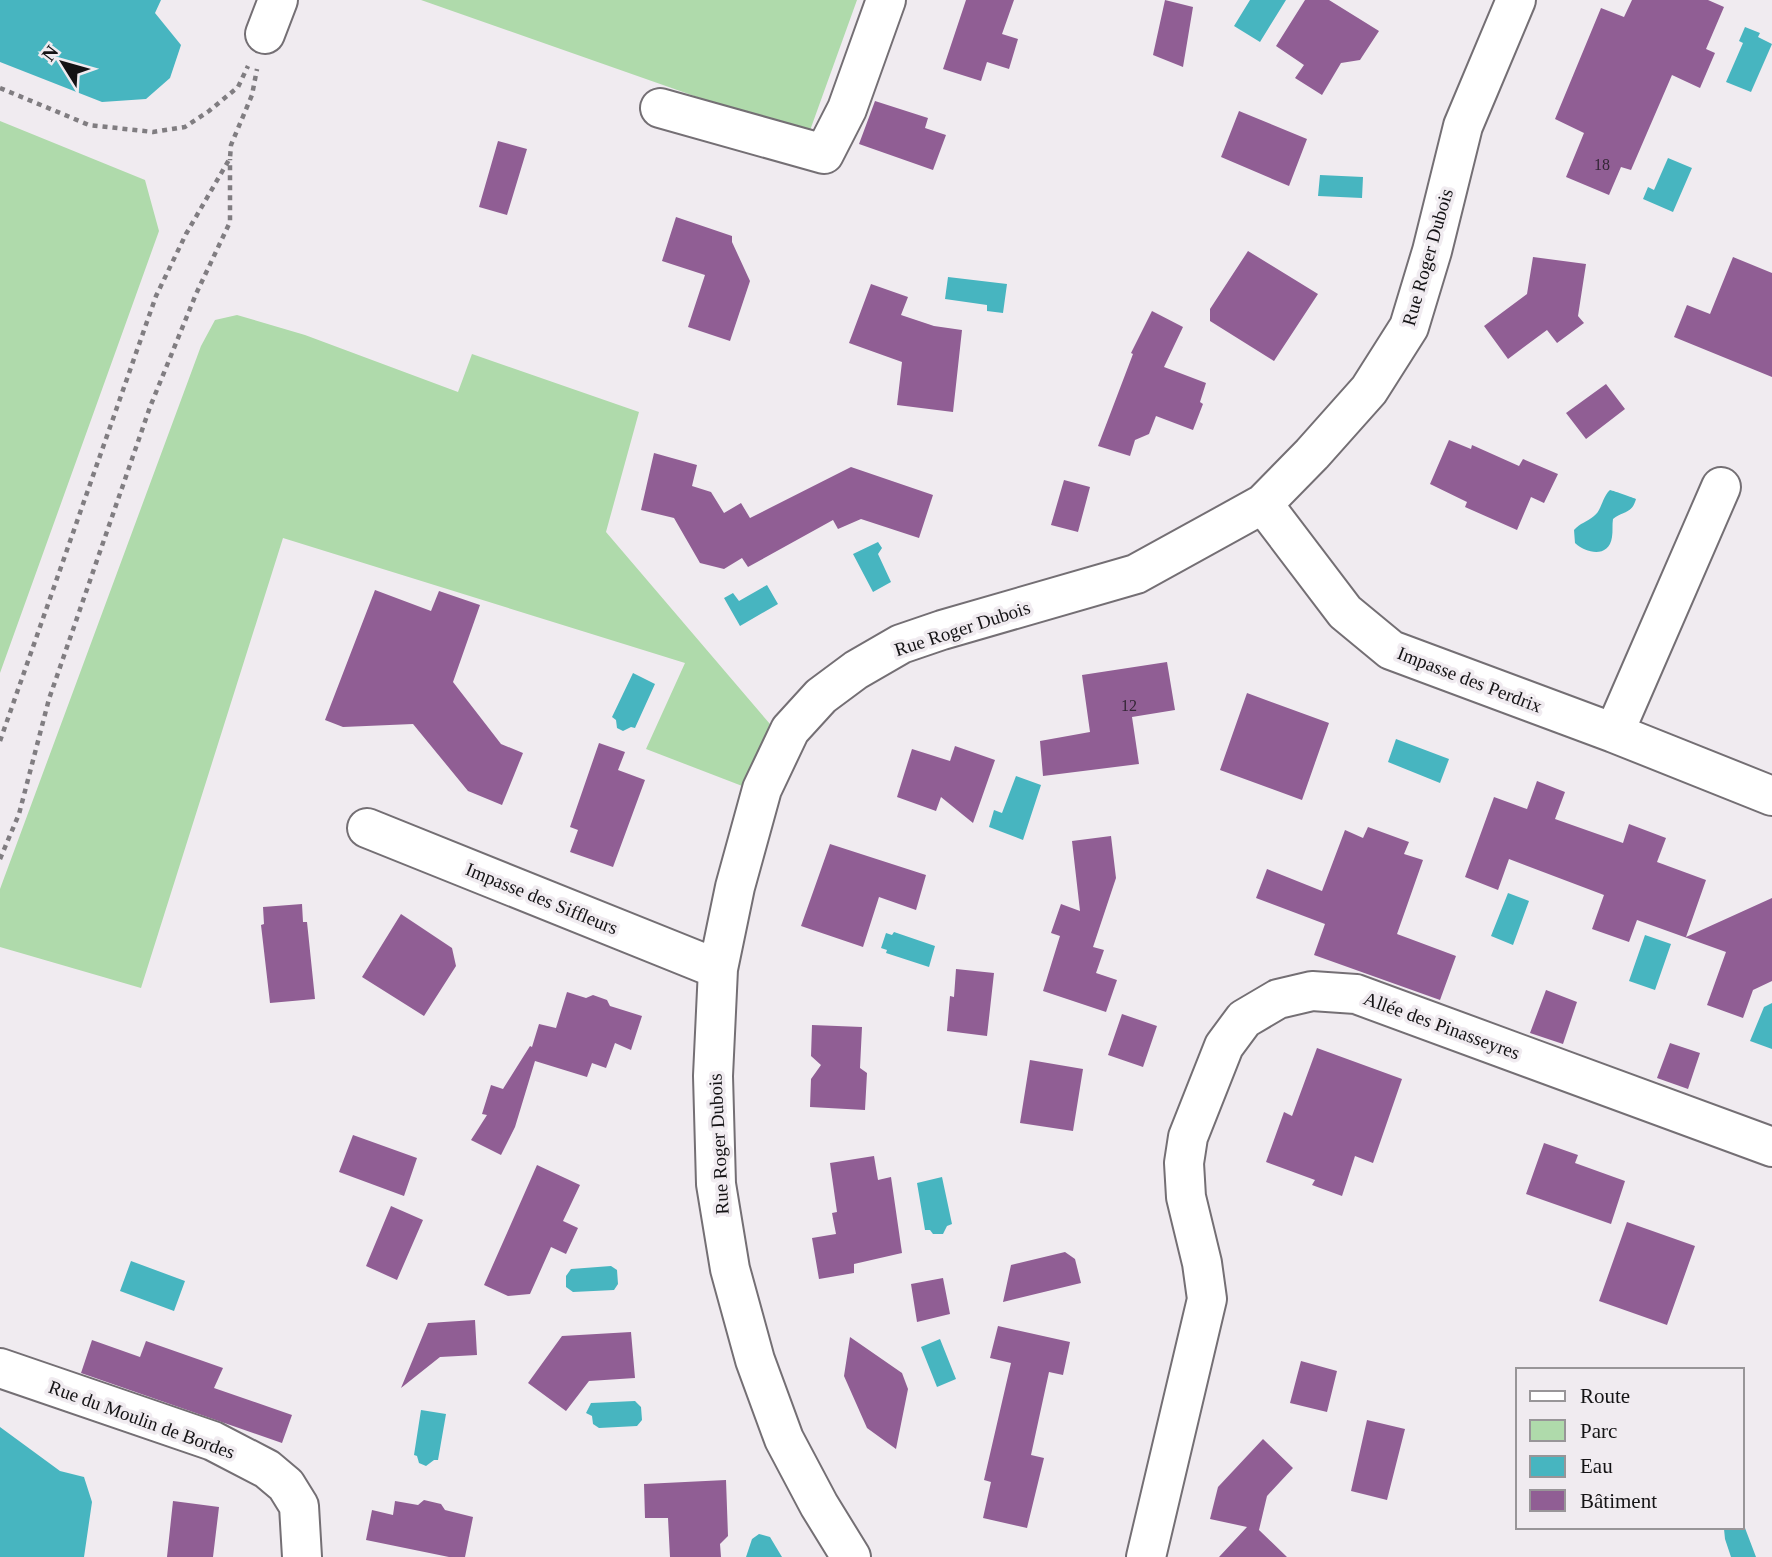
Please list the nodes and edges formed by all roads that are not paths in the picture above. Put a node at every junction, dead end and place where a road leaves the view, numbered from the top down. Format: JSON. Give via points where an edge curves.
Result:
{"nodes":[{"id":1,"x":886,"y":0,"type":"edge"},
{"id":2,"x":1516,"y":0,"type":"edge"},
{"id":3,"x":660,"y":108,"type":"dead end"},
{"id":4,"x":1721,"y":486,"type":"dead end"},
{"id":5,"x":1263,"y":504,"type":"junction"},
{"id":6,"x":1614,"y":733,"type":"junction"},
{"id":7,"x":1772,"y":796,"type":"edge"},
{"id":8,"x":367,"y":828,"type":"dead end"},
{"id":9,"x":718,"y":969,"type":"junction"},
{"id":10,"x":1772,"y":1147,"type":"edge"},
{"id":11,"x":0,"y":1368,"type":"edge"},
{"id":12,"x":302,"y":1557,"type":"edge"},
{"id":13,"x":851,"y":1557,"type":"edge"},
{"id":14,"x":1146,"y":1557,"type":"edge"}],
"edges":[{"from":1,"to":3,"type":"street","via":[[847,109],[824,154]]},
{"from":2,"to":5,"type":"street","name":"Rue Roger Dubois","via":[[1463,125],[1409,327],[1369,390]]},
{"from":4,"to":6,"type":"street"},
{"from":5,"to":6,"type":"street","name":"Impasse des Perdrix","via":[[1345,612],[1391,650]]},
{"from":5,"to":9,"type":"street","name":"Rue Roger Dubois","via":[[1136,574],[901,644],[821,695],[790,730],[762,789]]},
{"from":6,"to":7,"type":"street","name":"Impasse des Perdrix"},
{"from":8,"to":9,"type":"street","name":"Impasse des Siffleurs"},
{"from":9,"to":13,"type":"street","name":"Rue Roger Dubois","via":[[713,1076],[716,1184],[730,1269],[755,1360],[785,1438]]},
{"from":10,"to":14,"type":"street","name":"Allée des Pinasseyres","via":[[1356,994],[1312,991],[1278,999],[1244,1019],[1224,1046],[1188,1137],[1186,1196],[1207,1299]]},
{"from":11,"to":12,"type":"street","name":"Rue du Moulin de Bordes","via":[[213,1441],[267,1469],[286,1485],[299,1506]]}]}
